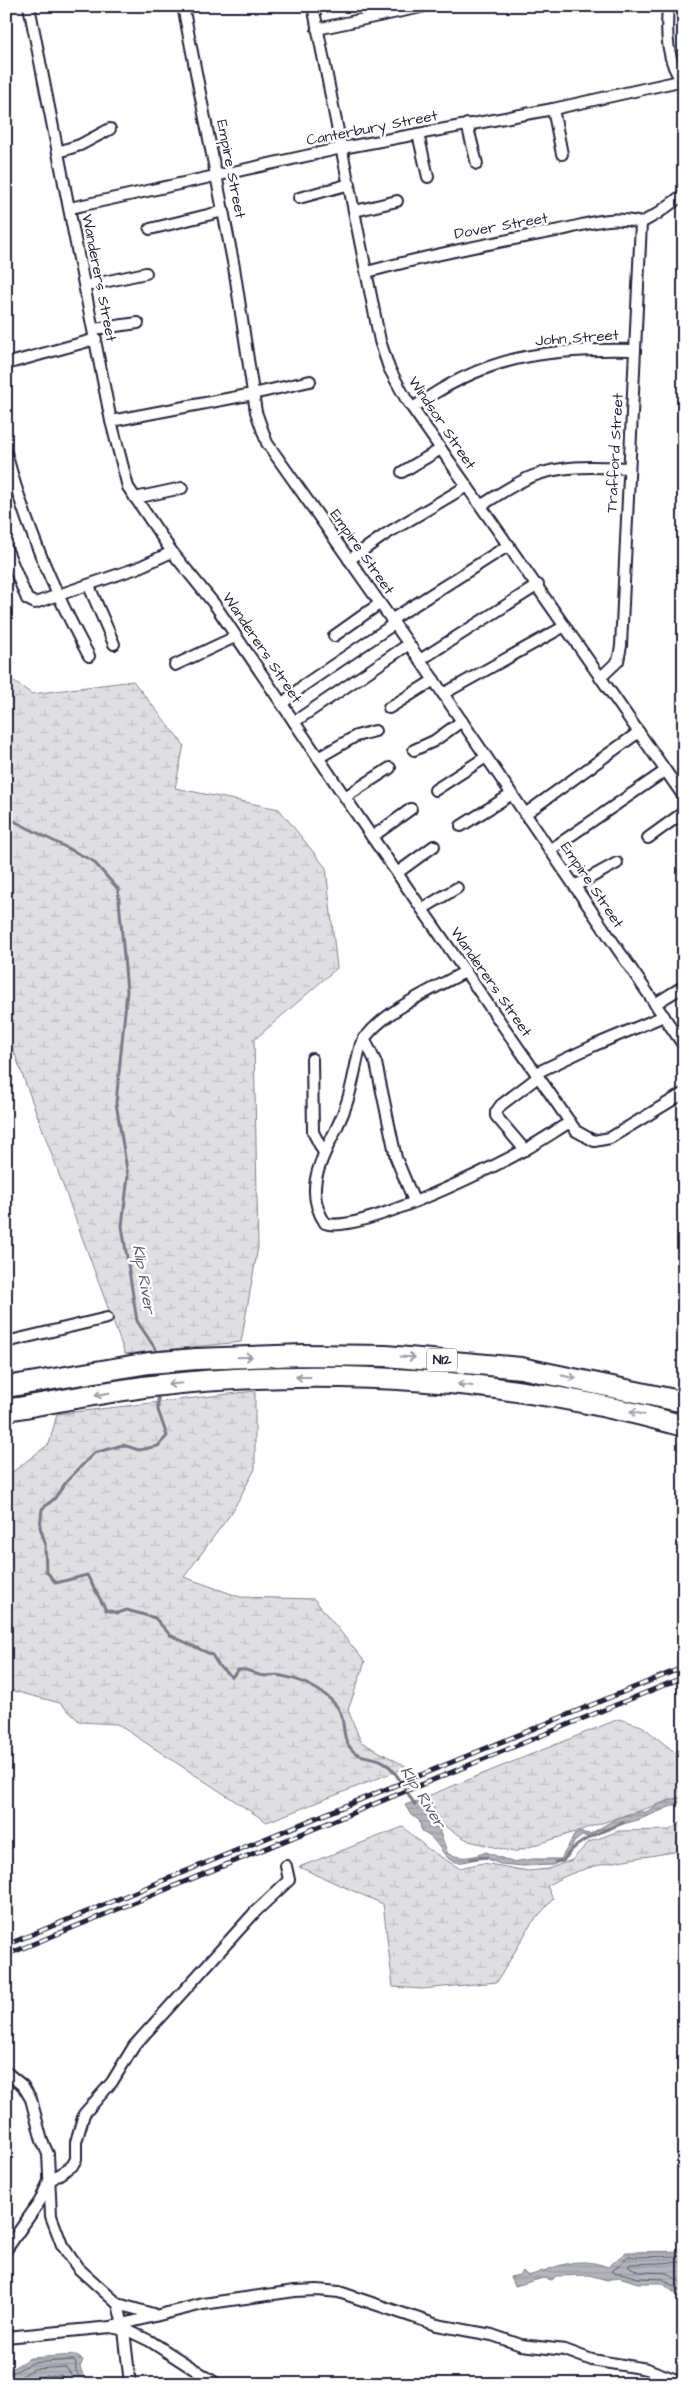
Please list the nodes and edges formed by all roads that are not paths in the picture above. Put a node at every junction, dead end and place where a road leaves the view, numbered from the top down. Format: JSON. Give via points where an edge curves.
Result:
{"nodes":[{"id":1,"x":29,"y":6,"type":"edge"},
{"id":2,"x":183,"y":6,"type":"edge"},
{"id":3,"x":313,"y":6,"type":"edge"},
{"id":4,"x":426,"y":6,"type":"edge"},
{"id":5,"x":668,"y":6,"type":"edge"},
{"id":6,"x":317,"y":29,"type":"junction"},
{"id":7,"x":683,"y":82,"type":"edge"},
{"id":8,"x":553,"y":109,"type":"junction"},
{"id":9,"x":468,"y":124,"type":"junction"},
{"id":10,"x":110,"y":129,"type":"dead end"},
{"id":11,"x":418,"y":134,"type":"junction"},
{"id":12,"x":342,"y":148,"type":"junction"},
{"id":13,"x":58,"y":152,"type":"junction"},
{"id":14,"x":562,"y":154,"type":"dead end"},
{"id":15,"x":477,"y":164,"type":"dead end"},
{"id":16,"x":218,"y":177,"type":"junction"},
{"id":17,"x":428,"y":177,"type":"dead end"},
{"id":18,"x":350,"y":184,"type":"junction"},
{"id":19,"x":684,"y":194,"type":"edge"},
{"id":20,"x":300,"y":198,"type":"dead end"},
{"id":21,"x":397,"y":201,"type":"dead end"},
{"id":22,"x":70,"y":208,"type":"junction"},
{"id":23,"x":224,"y":211,"type":"junction"},
{"id":24,"x":355,"y":211,"type":"junction"},
{"id":25,"x":641,"y":223,"type":"junction"},
{"id":26,"x":150,"y":229,"type":"dead end"},
{"id":27,"x":367,"y":272,"type":"junction"},
{"id":28,"x":146,"y":273,"type":"dead end"},
{"id":29,"x":86,"y":286,"type":"junction"},
{"id":30,"x":138,"y":323,"type":"dead end"},
{"id":31,"x":95,"y":334,"type":"junction"},
{"id":32,"x":635,"y":350,"type":"junction"},
{"id":33,"x":6,"y":364,"type":"edge"},
{"id":34,"x":310,"y":381,"type":"dead end"},
{"id":35,"x":254,"y":394,"type":"junction"},
{"id":36,"x":413,"y":408,"type":"junction"},
{"id":37,"x":111,"y":420,"type":"junction"},
{"id":38,"x":441,"y":449,"type":"junction"},
{"id":39,"x":6,"y":453,"type":"edge"},
{"id":40,"x":629,"y":468,"type":"junction"},
{"id":41,"x":402,"y":472,"type":"dead end"},
{"id":42,"x":467,"y":486,"type":"junction"},
{"id":43,"x":182,"y":488,"type":"dead end"},
{"id":44,"x":135,"y":498,"type":"junction"},
{"id":45,"x":482,"y":505,"type":"junction"},
{"id":46,"x":510,"y":544,"type":"junction"},
{"id":47,"x":6,"y":548,"type":"edge"},
{"id":48,"x":172,"y":552,"type":"junction"},
{"id":49,"x":349,"y":560,"type":"junction"},
{"id":50,"x":538,"y":585,"type":"junction"},
{"id":51,"x":89,"y":586,"type":"junction"},
{"id":52,"x":58,"y":596,"type":"junction"},
{"id":53,"x":380,"y":604,"type":"junction"},
{"id":54,"x":393,"y":622,"type":"junction"},
{"id":55,"x":566,"y":626,"type":"junction"},
{"id":56,"x":334,"y":636,"type":"dead end"},
{"id":57,"x":235,"y":637,"type":"junction"},
{"id":58,"x":114,"y":644,"type":"dead end"},
{"id":59,"x":409,"y":644,"type":"junction"},
{"id":60,"x":89,"y":656,"type":"dead end"},
{"id":61,"x":420,"y":660,"type":"junction"},
{"id":62,"x":175,"y":665,"type":"dead end"},
{"id":63,"x":600,"y":678,"type":"junction"},
{"id":64,"x":434,"y":680,"type":"junction"},
{"id":65,"x":443,"y":694,"type":"junction"},
{"id":66,"x":282,"y":704,"type":"junction"},
{"id":67,"x":390,"y":708,"type":"dead end"},
{"id":68,"x":462,"y":721,"type":"junction"},
{"id":69,"x":294,"y":722,"type":"junction"},
{"id":70,"x":375,"y":731,"type":"dead end"},
{"id":71,"x":638,"y":732,"type":"junction"},
{"id":72,"x":414,"y":750,"type":"dead end"},
{"id":73,"x":486,"y":757,"type":"junction"},
{"id":74,"x":318,"y":758,"type":"junction"},
{"id":75,"x":390,"y":768,"type":"dead end"},
{"id":76,"x":666,"y":771,"type":"junction"},
{"id":77,"x":435,"y":790,"type":"dead end"},
{"id":78,"x":512,"y":794,"type":"junction"},
{"id":79,"x":345,"y":797,"type":"junction"},
{"id":80,"x":684,"y":798,"type":"edge"},
{"id":81,"x":411,"y":809,"type":"dead end"},
{"id":82,"x":684,"y":812,"type":"edge"},
{"id":83,"x":526,"y":814,"type":"junction"},
{"id":84,"x":461,"y":826,"type":"dead end"},
{"id":85,"x":372,"y":837,"type":"junction"},
{"id":86,"x":648,"y":838,"type":"dead end"},
{"id":87,"x":434,"y":846,"type":"dead end"},
{"id":88,"x":550,"y":850,"type":"junction"},
{"id":89,"x":617,"y":863,"type":"dead end"},
{"id":90,"x":397,"y":873,"type":"junction"},
{"id":91,"x":575,"y":886,"type":"junction"},
{"id":92,"x":457,"y":888,"type":"dead end"},
{"id":93,"x":422,"y":909,"type":"junction"},
{"id":94,"x":465,"y":972,"type":"junction"},
{"id":95,"x":684,"y":986,"type":"edge"},
{"id":96,"x":655,"y":1004,"type":"junction"},
{"id":97,"x":664,"y":1016,"type":"junction"},
{"id":98,"x":364,"y":1038,"type":"junction"},
{"id":99,"x":684,"y":1046,"type":"edge"},
{"id":100,"x":312,"y":1059,"type":"dead end"},
{"id":101,"x":537,"y":1075,"type":"junction"},
{"id":102,"x":684,"y":1093,"type":"edge"},
{"id":103,"x":570,"y":1122,"type":"junction"},
{"id":104,"x":525,"y":1150,"type":"junction"},
{"id":105,"x":324,"y":1153,"type":"junction"},
{"id":106,"x":414,"y":1201,"type":"junction"},
{"id":107,"x":107,"y":1318,"type":"dead end"},
{"id":108,"x":6,"y":1342,"type":"edge"},
{"id":109,"x":6,"y":1387,"type":"edge"},
{"id":110,"x":684,"y":1402,"type":"edge"},
{"id":111,"x":6,"y":1410,"type":"edge"},
{"id":112,"x":684,"y":1426,"type":"edge"},
{"id":113,"x":286,"y":1866,"type":"dead end"},
{"id":114,"x":6,"y":2072,"type":"edge"},
{"id":115,"x":49,"y":2181,"type":"junction"},
{"id":116,"x":6,"y":2250,"type":"edge"},
{"id":117,"x":118,"y":2304,"type":"junction"},
{"id":118,"x":157,"y":2314,"type":"junction"},
{"id":119,"x":124,"y":2327,"type":"junction"},
{"id":120,"x":6,"y":2338,"type":"edge"},
{"id":121,"x":130,"y":2384,"type":"edge"},
{"id":122,"x":217,"y":2384,"type":"edge"},
{"id":123,"x":681,"y":2384,"type":"edge"}],
"edges":[{"from":1,"to":13,"type":"street","name":"Wanderers Street"},
{"from":2,"to":16,"type":"street","name":"Empire Street"},
{"from":3,"to":6,"type":"street","name":"Windsor Street"},
{"from":4,"to":6,"type":"street"},
{"from":5,"to":7,"type":"street","via":[[667,43]]},
{"from":6,"to":12,"type":"street","name":"Windsor Street"},
{"from":7,"to":8,"type":"street","name":"Canterbury Street"},
{"from":8,"to":9,"type":"street","name":"Canterbury Street"},
{"from":8,"to":14,"type":"street"},
{"from":9,"to":11,"type":"street","name":"Canterbury Street"},
{"from":9,"to":15,"type":"street"},
{"from":10,"to":13,"type":"street"},
{"from":11,"to":12,"type":"street","name":"Canterbury Street"},
{"from":11,"to":17,"type":"street"},
{"from":12,"to":16,"type":"street","name":"Canterbury Street"},
{"from":12,"to":18,"type":"street","name":"Windsor Street"},
{"from":13,"to":22,"type":"street","name":"Wanderers Street"},
{"from":16,"to":22,"type":"street","name":"Canterbury Street"},
{"from":16,"to":23,"type":"street","name":"Empire Street"},
{"from":18,"to":20,"type":"street"},
{"from":18,"to":24,"type":"street","name":"Windsor Street"},
{"from":19,"to":25,"type":"street"},
{"from":21,"to":24,"type":"street"},
{"from":22,"to":29,"type":"street","name":"Wanderers Street"},
{"from":23,"to":26,"type":"street"},
{"from":23,"to":35,"type":"street","name":"Empire Street"},
{"from":24,"to":27,"type":"street","name":"Windsor Street"},
{"from":25,"to":27,"type":"street","name":"Dover Street","via":[[622,218],[606,219],[444,252]]},
{"from":25,"to":32,"type":"street","name":"Trafford Street"},
{"from":27,"to":36,"type":"street","name":"Windsor Street","via":[[384,354],[396,382]]},
{"from":28,"to":29,"type":"street"},
{"from":29,"to":31,"type":"street","name":"Wanderers Street"},
{"from":30,"to":31,"type":"street"},
{"from":31,"to":33,"type":"street"},
{"from":31,"to":37,"type":"street","name":"Wanderers Street"},
{"from":32,"to":36,"type":"street","name":"John Street","via":[[564,350],[507,360],[470,373]]},
{"from":32,"to":40,"type":"street","name":"Trafford Street"},
{"from":34,"to":35,"type":"street"},
{"from":35,"to":37,"type":"street"},
{"from":35,"to":49,"type":"street","name":"Empire Street","via":[[266,443]]},
{"from":36,"to":38,"type":"street","name":"Windsor Street"},
{"from":37,"to":44,"type":"street","name":"Wanderers Street","via":[[124,478]]},
{"from":38,"to":41,"type":"street"},
{"from":38,"to":42,"type":"street","name":"Windsor Street"},
{"from":39,"to":52,"type":"street","via":[[26,517]]},
{"from":40,"to":45,"type":"street","via":[[581,467],[549,471],[522,481]]},
{"from":40,"to":63,"type":"street","name":"Trafford Street","via":[[620,655],[614,666]]},
{"from":42,"to":45,"type":"street","name":"Windsor Street"},
{"from":42,"to":49,"type":"street"},
{"from":43,"to":44,"type":"street"},
{"from":44,"to":48,"type":"street","name":"Wanderers Street"},
{"from":45,"to":46,"type":"street","name":"Windsor Street"},
{"from":46,"to":50,"type":"street","name":"Windsor Street"},
{"from":46,"to":54,"type":"street"},
{"from":47,"to":52,"type":"street","via":[[29,601],[38,603]]},
{"from":48,"to":51,"type":"street"},
{"from":48,"to":57,"type":"street","name":"Wanderers Street","via":[[215,605]]},
{"from":49,"to":53,"type":"street","name":"Empire Street"},
{"from":50,"to":55,"type":"street","name":"Windsor Street"},
{"from":50,"to":61,"type":"street"},
{"from":51,"to":52,"type":"street"},
{"from":51,"to":58,"type":"street"},
{"from":52,"to":60,"type":"street"},
{"from":53,"to":54,"type":"street","name":"Empire Street"},
{"from":53,"to":56,"type":"street"},
{"from":54,"to":59,"type":"street","name":"Empire Street"},
{"from":54,"to":66,"type":"street"},
{"from":55,"to":63,"type":"street","name":"Windsor Street"},
{"from":55,"to":65,"type":"street"},
{"from":57,"to":62,"type":"street"},
{"from":57,"to":66,"type":"street","name":"Wanderers Street"},
{"from":59,"to":61,"type":"street","name":"Empire Street"},
{"from":59,"to":69,"type":"street"},
{"from":61,"to":64,"type":"street","name":"Empire Street"},
{"from":63,"to":71,"type":"street","name":"Windsor Street"},
{"from":64,"to":65,"type":"street","name":"Empire Street"},
{"from":64,"to":67,"type":"street"},
{"from":65,"to":68,"type":"street","name":"Empire Street"},
{"from":66,"to":69,"type":"street","name":"Wanderers Street"},
{"from":68,"to":72,"type":"street","via":[[434,741]]},
{"from":68,"to":73,"type":"street","name":"Empire Street"},
{"from":69,"to":74,"type":"street","name":"Wanderers Street"},
{"from":70,"to":74,"type":"street","via":[[356,736]]},
{"from":71,"to":76,"type":"street","name":"Windsor Street"},
{"from":71,"to":83,"type":"street"},
{"from":73,"to":77,"type":"street"},
{"from":73,"to":78,"type":"street","name":"Empire Street"},
{"from":74,"to":79,"type":"street","name":"Wanderers Street"},
{"from":75,"to":79,"type":"street"},
{"from":76,"to":80,"type":"street","name":"Windsor Street"},
{"from":76,"to":88,"type":"street"},
{"from":78,"to":83,"type":"street","name":"Empire Street"},
{"from":78,"to":84,"type":"street"},
{"from":79,"to":85,"type":"street","name":"Wanderers Street"},
{"from":81,"to":85,"type":"street"},
{"from":82,"to":86,"type":"street"},
{"from":83,"to":88,"type":"street","name":"Empire Street"},
{"from":85,"to":90,"type":"street","name":"Wanderers Street"},
{"from":87,"to":90,"type":"street"},
{"from":88,"to":91,"type":"street","name":"Empire Street"},
{"from":89,"to":91,"type":"street"},
{"from":90,"to":93,"type":"street","name":"Wanderers Street"},
{"from":91,"to":96,"type":"street","name":"Empire Street"},
{"from":92,"to":93,"type":"street"},
{"from":93,"to":94,"type":"street","name":"Wanderers Street"},
{"from":94,"to":98,"type":"street","via":[[403,1007]]},
{"from":94,"to":101,"type":"street","name":"Wanderers Street"},
{"from":95,"to":96,"type":"street"},
{"from":96,"to":97,"type":"street","name":"Empire Street"},
{"from":97,"to":99,"type":"street","name":"Empire Street"},
{"from":97,"to":101,"type":"street","via":[[595,1045]]},
{"from":98,"to":105,"type":"street","via":[[346,1106]]},
{"from":98,"to":106,"type":"street","via":[[376,1063],[396,1158]]},
{"from":100,"to":105,"type":"street","via":[[313,1132]]},
{"from":101,"to":103,"type":"street","name":"Wanderers Street"},
{"from":101,"to":104,"type":"street","via":[[501,1104],[496,1112]]},
{"from":102,"to":103,"type":"street","name":"Wanderers Street","via":[[604,1141],[582,1136]]},
{"from":103,"to":104,"type":"street"},
{"from":104,"to":106,"type":"street"},
{"from":105,"to":106,"type":"street","via":[[316,1174],[315,1190],[316,1206],[325,1223],[342,1225]]},
{"from":107,"to":108,"type":"street"},
{"from":109,"to":110,"type":"highway","number":"N12","one_way":true,"via":[[148,1363],[196,1359],[303,1355],[405,1357],[520,1368]]},
{"from":112,"to":111,"type":"highway","number":"N12","one_way":true,"via":[[605,1406],[448,1383],[299,1377],[150,1386]]},
{"from":113,"to":115,"type":"street","via":[[289,1880],[255,1912],[134,2046],[112,2082],[84,2114],[72,2166]]},
{"from":114,"to":115,"type":"street","via":[[23,2086],[30,2099],[48,2154]]},
{"from":115,"to":116,"type":"street","via":[[40,2201]]},
{"from":115,"to":117,"type":"street","via":[[51,2216],[62,2245],[78,2268]]},
{"from":117,"to":118,"type":"street"},
{"from":117,"to":119,"type":"street"},
{"from":118,"to":119,"type":"street"},
{"from":118,"to":123,"type":"street","via":[[295,2291],[339,2292],[437,2325],[647,2369]]},
{"from":119,"to":120,"type":"street"},
{"from":119,"to":121,"type":"street"},
{"from":119,"to":122,"type":"street"}]}
